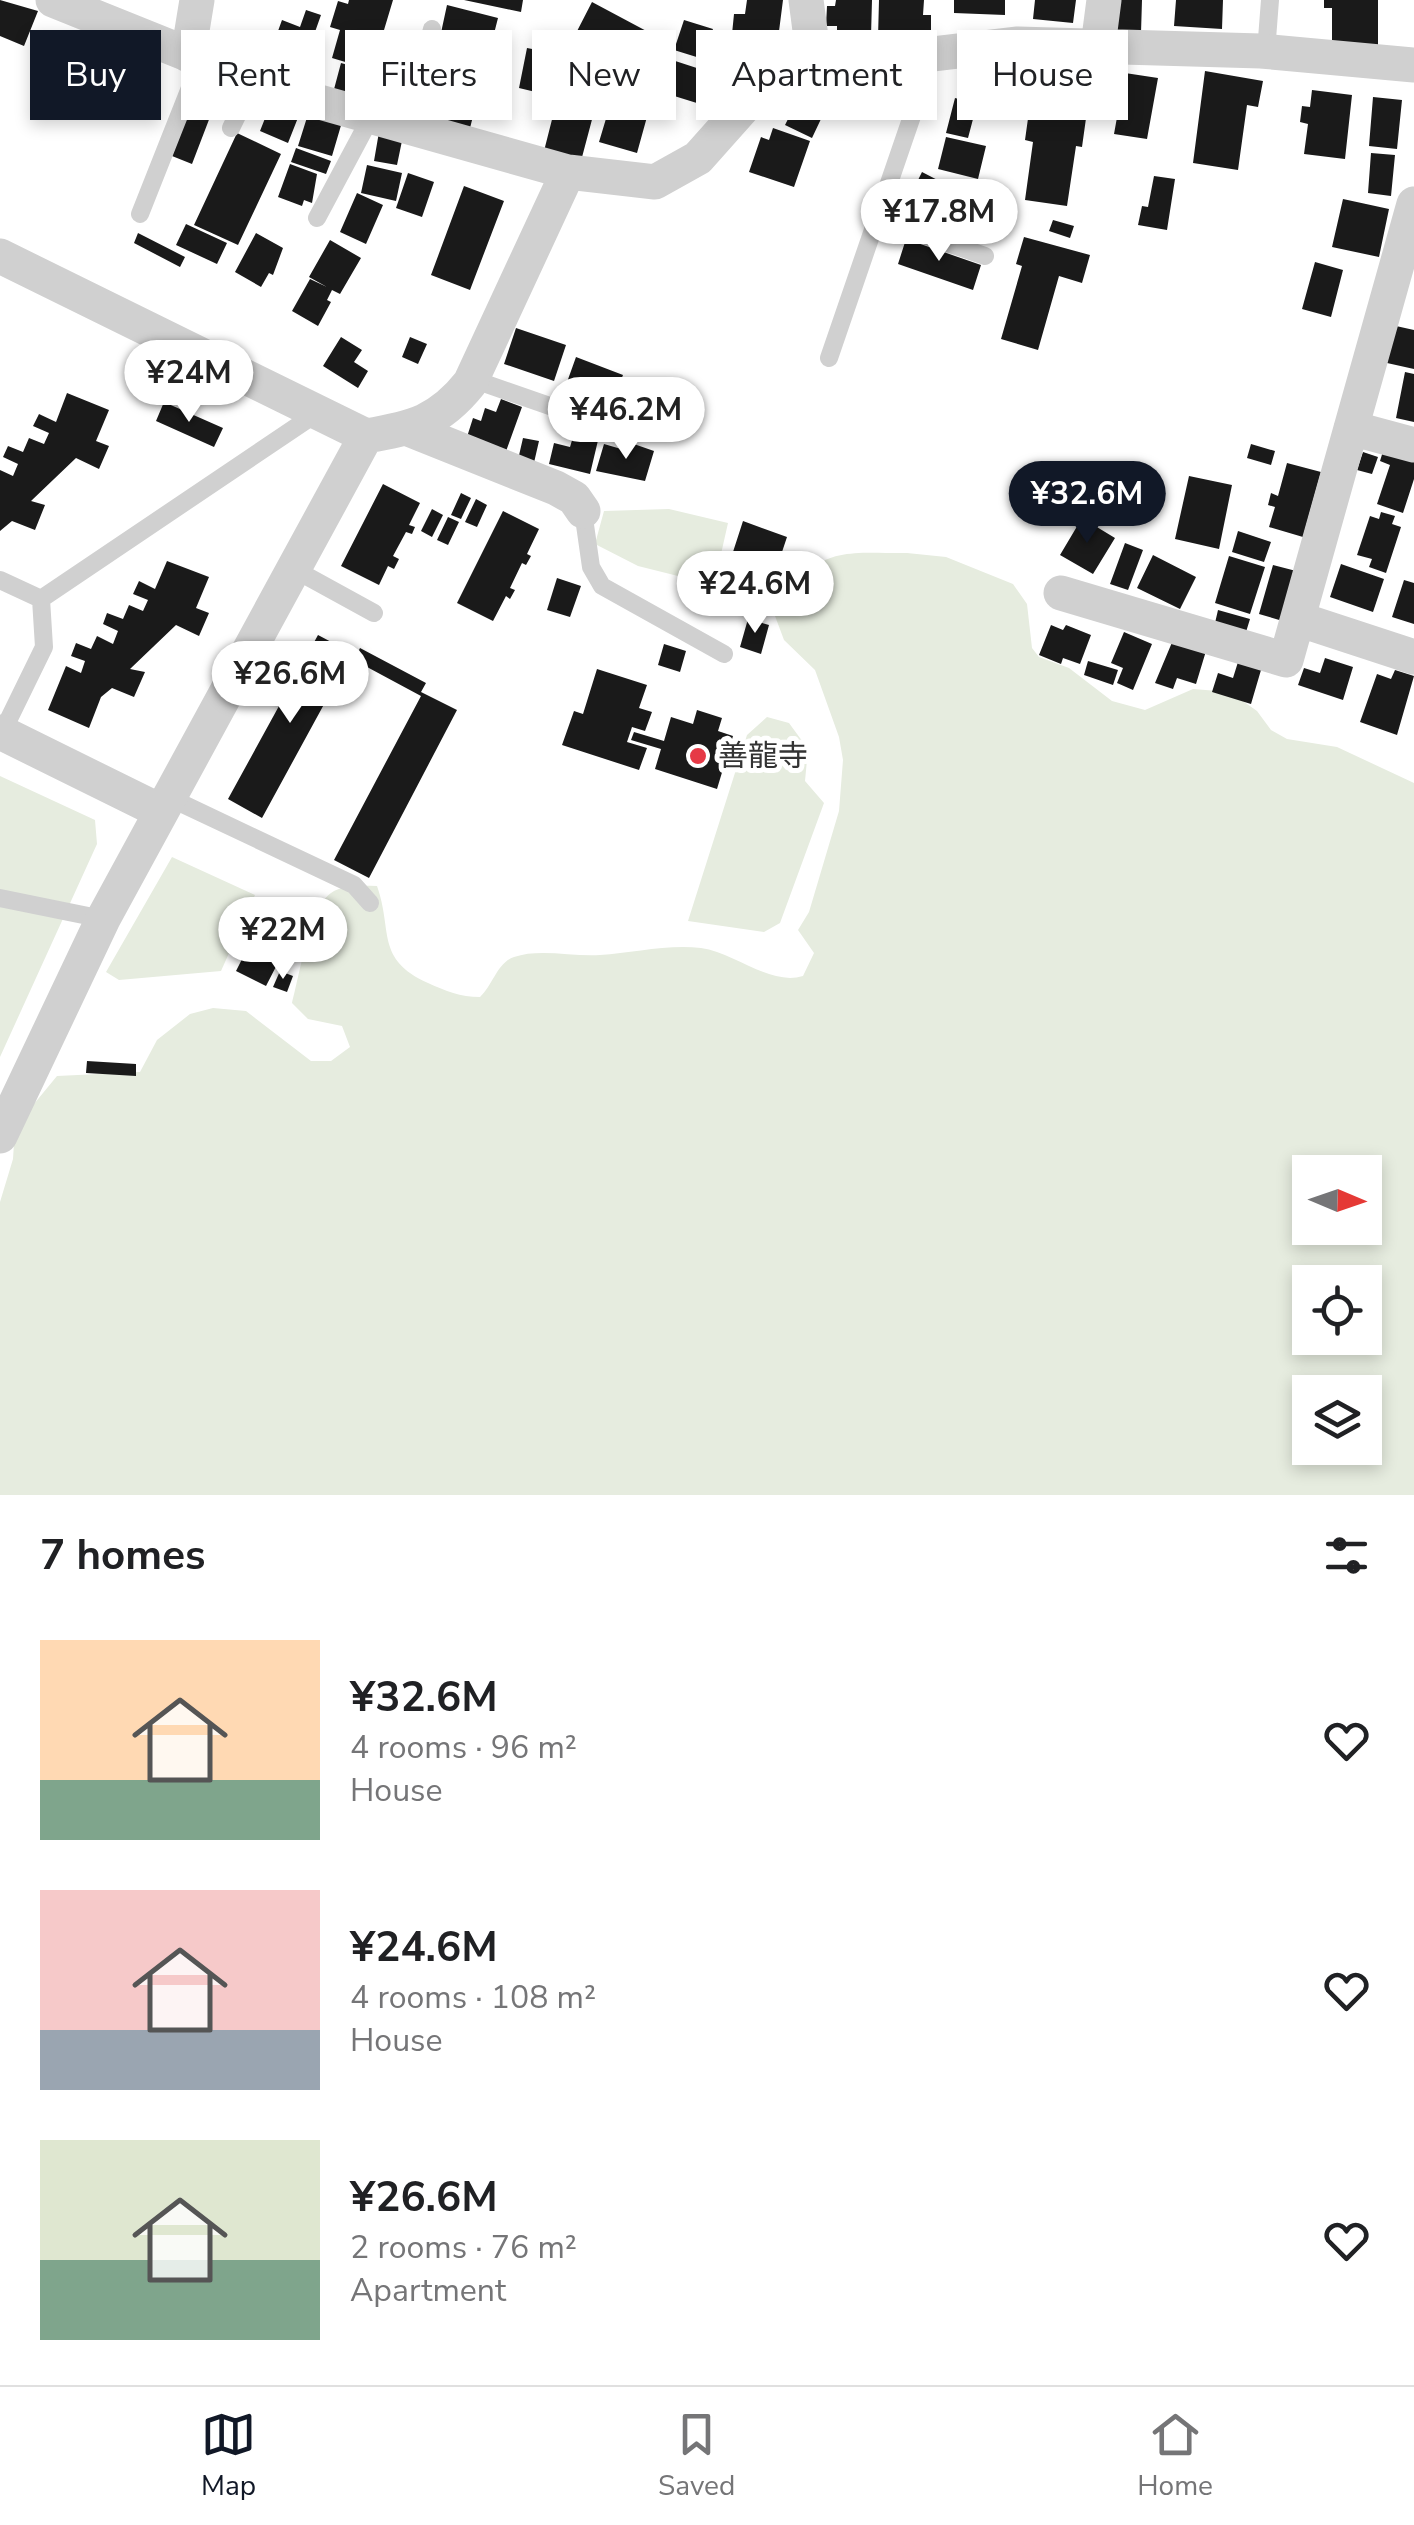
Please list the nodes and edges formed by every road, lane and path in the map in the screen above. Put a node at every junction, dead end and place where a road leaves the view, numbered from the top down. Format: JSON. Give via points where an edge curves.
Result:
{"nodes":[{"id":1,"x":53,"y":0,"type":"edge"},
{"id":2,"x":197,"y":0,"type":"edge"},
{"id":3,"x":806,"y":0,"type":"edge"},
{"id":4,"x":1104,"y":0,"type":"edge"},
{"id":5,"x":1270,"y":0,"type":"edge"},
{"id":6,"x":432,"y":29,"type":"dead end"},
{"id":7,"x":196,"y":30,"type":"edge"},
{"id":8,"x":810,"y":30,"type":"edge"},
{"id":9,"x":1100,"y":30,"type":"edge"},
{"id":10,"x":1128,"y":47,"type":"edge"},
{"id":11,"x":181,"y":51,"type":"edge"},
{"id":12,"x":1266,"y":52,"type":"junction"},
{"id":13,"x":1414,"y":65,"type":"edge"},
{"id":14,"x":181,"y":97,"type":"edge"},
{"id":15,"x":235,"y":120,"type":"edge"},
{"id":16,"x":369,"y":120,"type":"edge"},
{"id":17,"x":391,"y":120,"type":"edge"},
{"id":18,"x":732,"y":120,"type":"edge"},
{"id":19,"x":911,"y":120,"type":"edge"},
{"id":20,"x":406,"y":124,"type":"junction"},
{"id":21,"x":231,"y":128,"type":"dead end"},
{"id":22,"x":568,"y":172,"type":"junction"},
{"id":23,"x":1414,"y":204,"type":"edge"},
{"id":24,"x":140,"y":214,"type":"dead end"},
{"id":25,"x":317,"y":218,"type":"dead end"},
{"id":26,"x":878,"y":219,"type":"junction"},
{"id":27,"x":0,"y":256,"type":"edge"},
{"id":28,"x":985,"y":256,"type":"dead end"},
{"id":29,"x":829,"y":358,"type":"dead end"},
{"id":30,"x":472,"y":378,"type":"junction"},
{"id":31,"x":318,"y":412,"type":"junction"},
{"id":32,"x":610,"y":427,"type":"dead end"},
{"id":33,"x":406,"y":428,"type":"junction"},
{"id":34,"x":1351,"y":428,"type":"junction"},
{"id":35,"x":366,"y":436,"type":"junction"},
{"id":36,"x":1414,"y":445,"type":"edge"},
{"id":37,"x":583,"y":511,"type":"joint"},
{"id":38,"x":291,"y":568,"type":"junction"},
{"id":39,"x":0,"y":580,"type":"edge"},
{"id":40,"x":1061,"y":592,"type":"dead end"},
{"id":41,"x":41,"y":599,"type":"junction"},
{"id":42,"x":374,"y":613,"type":"dead end"},
{"id":43,"x":1298,"y":619,"type":"junction"},
{"id":44,"x":724,"y":654,"type":"dead end"},
{"id":45,"x":1414,"y":657,"type":"edge"},
{"id":46,"x":1,"y":732,"type":"edge"},
{"id":47,"x":164,"y":804,"type":"junction"},
{"id":48,"x":0,"y":898,"type":"edge"},
{"id":49,"x":370,"y":903,"type":"dead end"},
{"id":50,"x":103,"y":919,"type":"junction"},
{"id":51,"x":0,"y":1136,"type":"edge"}],
"edges":[{"from":1,"to":11,"type":"street"},
{"from":2,"to":7,"type":"street"},
{"from":3,"to":8,"type":"street"},
{"from":4,"to":9,"type":"street"},
{"from":5,"to":12,"type":"lane"},
{"from":6,"to":20,"type":"lane"},
{"from":10,"to":12,"type":"street"},
{"from":12,"to":13,"type":"street"},
{"from":14,"to":24,"type":"lane"},
{"from":15,"to":21,"type":"lane"},
{"from":16,"to":25,"type":"lane"},
{"from":17,"to":20,"type":"street"},
{"from":18,"to":22,"type":"street","via":[[698,158],[655,182]]},
{"from":19,"to":26,"type":"lane"},
{"from":20,"to":22,"type":"street"},
{"from":22,"to":30,"type":"street"},
{"from":23,"to":34,"type":"street"},
{"from":26,"to":28,"type":"lane"},
{"from":26,"to":29,"type":"lane"},
{"from":27,"to":31,"type":"street"},
{"from":30,"to":32,"type":"lane"},
{"from":30,"to":33,"type":"street","via":[[452,406]]},
{"from":31,"to":35,"type":"street"},
{"from":31,"to":41,"type":"lane"},
{"from":33,"to":35,"type":"street"},
{"from":33,"to":37,"type":"street","via":[[556,488]]},
{"from":34,"to":36,"type":"street"},
{"from":34,"to":43,"type":"street"},
{"from":35,"to":38,"type":"street"},
{"from":37,"to":44,"type":"lane","via":[[591,567],[602,586]]},
{"from":38,"to":42,"type":"lane"},
{"from":38,"to":47,"type":"street"},
{"from":39,"to":41,"type":"lane"},
{"from":40,"to":43,"type":"street","via":[[1286,660]]},
{"from":41,"to":46,"type":"lane","via":[[44,646]]},
{"from":43,"to":45,"type":"street"},
{"from":46,"to":47,"type":"street"},
{"from":47,"to":49,"type":"lane","via":[[354,885]]},
{"from":47,"to":50,"type":"street"},
{"from":48,"to":50,"type":"lane"},
{"from":50,"to":51,"type":"street"}]}
